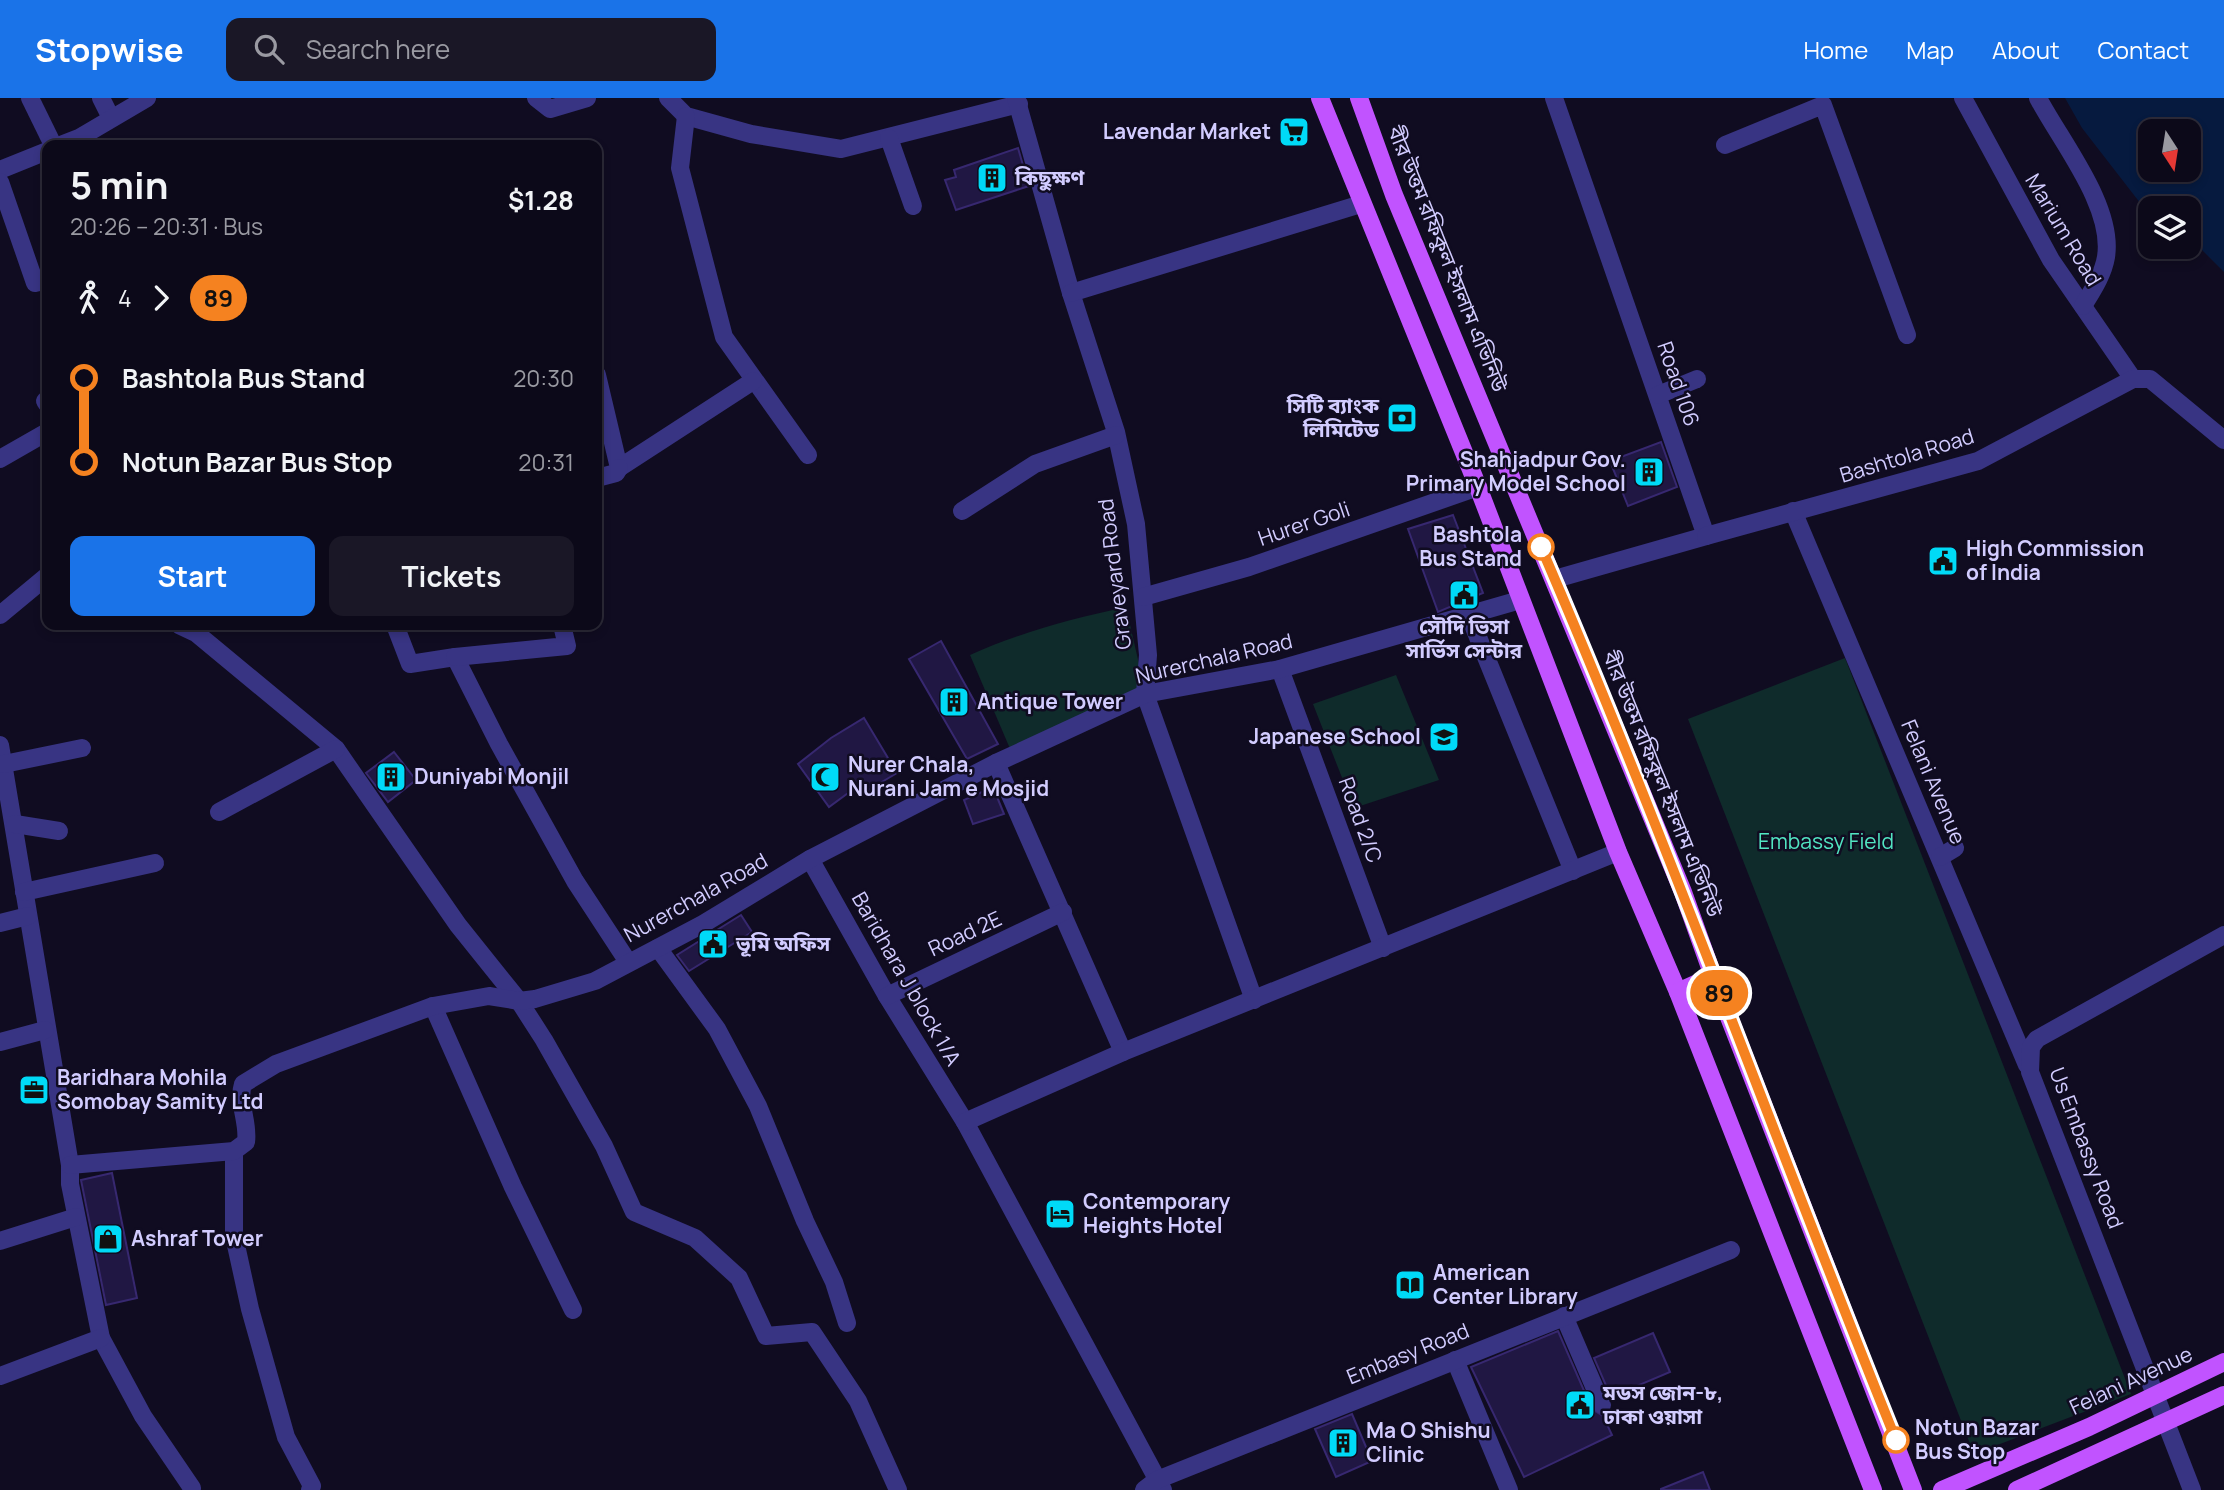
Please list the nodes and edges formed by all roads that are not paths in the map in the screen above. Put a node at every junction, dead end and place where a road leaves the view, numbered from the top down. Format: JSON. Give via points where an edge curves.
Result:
{"nodes":[{"id":1,"x":30,"y":98,"type":"edge"},
{"id":2,"x":101,"y":98,"type":"edge"},
{"id":3,"x":147,"y":98,"type":"edge"},
{"id":4,"x":536,"y":98,"type":"edge"},
{"id":5,"x":587,"y":98,"type":"edge"},
{"id":6,"x":667,"y":98,"type":"edge"},
{"id":7,"x":1320,"y":98,"type":"edge"},
{"id":8,"x":1359,"y":98,"type":"edge"},
{"id":9,"x":1554,"y":98,"type":"edge"},
{"id":10,"x":1963,"y":98,"type":"edge"},
{"id":11,"x":2038,"y":98,"type":"edge"},
{"id":12,"x":1018,"y":101,"type":"edge"},
{"id":13,"x":686,"y":116,"type":"junction"},
{"id":14,"x":111,"y":118,"type":"junction"},
{"id":15,"x":889,"y":138,"type":"junction"},
{"id":16,"x":51,"y":140,"type":"edge"},
{"id":17,"x":70,"y":140,"type":"edge"},
{"id":18,"x":1725,"y":145,"type":"dead end"},
{"id":19,"x":42,"y":152,"type":"edge"},
{"id":20,"x":0,"y":170,"type":"edge"},
{"id":21,"x":0,"y":182,"type":"edge"},
{"id":22,"x":1361,"y":204,"type":"junction"},
{"id":23,"x":913,"y":206,"type":"dead end"},
{"id":24,"x":42,"y":281,"type":"edge"},
{"id":25,"x":1071,"y":293,"type":"junction"},
{"id":26,"x":2083,"y":306,"type":"junction"},
{"id":27,"x":1907,"y":335,"type":"dead end"},
{"id":28,"x":1698,"y":379,"type":"dead end"},
{"id":29,"x":2142,"y":379,"type":"junction"},
{"id":30,"x":753,"y":381,"type":"junction"},
{"id":31,"x":1658,"y":395,"type":"junction"},
{"id":32,"x":602,"y":396,"type":"edge"},
{"id":33,"x":42,"y":435,"type":"edge"},
{"id":34,"x":1116,"y":435,"type":"junction"},
{"id":35,"x":2224,"y":440,"type":"edge"},
{"id":36,"x":808,"y":455,"type":"dead end"},
{"id":37,"x":0,"y":459,"type":"edge"},
{"id":38,"x":619,"y":468,"type":"junction"},
{"id":39,"x":602,"y":477,"type":"edge"},
{"id":40,"x":1478,"y":487,"type":"junction"},
{"id":41,"x":1793,"y":511,"type":"junction"},
{"id":42,"x":961,"y":512,"type":"dead end"},
{"id":43,"x":1706,"y":536,"type":"junction"},
{"id":44,"x":1555,"y":579,"type":"junction"},
{"id":45,"x":42,"y":580,"type":"edge"},
{"id":46,"x":1143,"y":597,"type":"junction"},
{"id":47,"x":1520,"y":600,"type":"junction"},
{"id":48,"x":0,"y":615,"type":"edge"},
{"id":49,"x":1469,"y":615,"type":"junction"},
{"id":50,"x":191,"y":630,"type":"edge"},
{"id":51,"x":397,"y":630,"type":"edge"},
{"id":52,"x":563,"y":630,"type":"edge"},
{"id":53,"x":455,"y":656,"type":"junction"},
{"id":54,"x":1280,"y":669,"type":"junction"},
{"id":55,"x":1145,"y":694,"type":"junction"},
{"id":56,"x":0,"y":745,"type":"edge"},
{"id":57,"x":82,"y":748,"type":"dead end"},
{"id":58,"x":336,"y":749,"type":"junction"},
{"id":59,"x":4,"y":764,"type":"junction"},
{"id":60,"x":996,"y":764,"type":"junction"},
{"id":61,"x":219,"y":812,"type":"dead end"},
{"id":62,"x":15,"y":824,"type":"junction"},
{"id":63,"x":60,"y":831,"type":"dead end"},
{"id":64,"x":1618,"y":852,"type":"junction"},
{"id":65,"x":810,"y":859,"type":"junction"},
{"id":66,"x":155,"y":863,"type":"dead end"},
{"id":67,"x":1573,"y":871,"type":"junction"},
{"id":68,"x":24,"y":892,"type":"junction"},
{"id":69,"x":1063,"y":912,"type":"junction"},
{"id":70,"x":28,"y":916,"type":"junction"},
{"id":71,"x":0,"y":923,"type":"edge"},
{"id":72,"x":2224,"y":935,"type":"edge"},
{"id":73,"x":658,"y":948,"type":"junction"},
{"id":74,"x":1383,"y":948,"type":"junction"},
{"id":75,"x":628,"y":962,"type":"junction"},
{"id":76,"x":1713,"y":976,"type":"junction"},
{"id":77,"x":1678,"y":992,"type":"junction"},
{"id":78,"x":887,"y":996,"type":"junction"},
{"id":79,"x":1254,"y":1000,"type":"junction"},
{"id":80,"x":519,"y":1001,"type":"junction"},
{"id":81,"x":433,"y":1006,"type":"junction"},
{"id":82,"x":45,"y":1030,"type":"junction"},
{"id":83,"x":0,"y":1042,"type":"edge"},
{"id":84,"x":1123,"y":1052,"type":"junction"},
{"id":85,"x":2030,"y":1072,"type":"junction"},
{"id":86,"x":965,"y":1122,"type":"junction"},
{"id":87,"x":234,"y":1151,"type":"junction"},
{"id":88,"x":70,"y":1165,"type":"junction"},
{"id":89,"x":76,"y":1217,"type":"junction"},
{"id":90,"x":0,"y":1241,"type":"edge"},
{"id":91,"x":1731,"y":1250,"type":"dead end"},
{"id":92,"x":573,"y":1310,"type":"dead end"},
{"id":93,"x":1564,"y":1316,"type":"junction"},
{"id":94,"x":847,"y":1323,"type":"dead end"},
{"id":95,"x":101,"y":1338,"type":"junction"},
{"id":96,"x":1455,"y":1360,"type":"junction"},
{"id":97,"x":2224,"y":1362,"type":"edge"},
{"id":98,"x":0,"y":1376,"type":"edge"},
{"id":99,"x":2224,"y":1395,"type":"edge"},
{"id":100,"x":2154,"y":1396,"type":"junction"},
{"id":101,"x":1602,"y":1405,"type":"dead end"},
{"id":102,"x":2167,"y":1424,"type":"junction"},
{"id":103,"x":1155,"y":1487,"type":"edge"},
{"id":104,"x":192,"y":1488,"type":"dead end"},
{"id":105,"x":1507,"y":1489,"type":"edge"},
{"id":106,"x":310,"y":1490,"type":"edge"},
{"id":107,"x":898,"y":1490,"type":"edge"},
{"id":108,"x":1873,"y":1490,"type":"edge"},
{"id":109,"x":1913,"y":1490,"type":"edge"},
{"id":110,"x":1942,"y":1490,"type":"edge"},
{"id":111,"x":2017,"y":1490,"type":"edge"},
{"id":112,"x":2192,"y":1490,"type":"edge"}],
"edges":[{"from":1,"to":16,"type":"street"},
{"from":2,"to":14,"type":"street"},
{"from":3,"to":14,"type":"street"},
{"from":4,"to":5,"type":"street","via":[[550,109]]},
{"from":6,"to":13,"type":"street"},
{"from":7,"to":22,"type":"main road"},
{"from":8,"to":44,"type":"main road","name":"বীর উত্তম রফিকুল ইসলাম এভিনিউ","via":[[1394,195]]},
{"from":9,"to":31,"type":"street","name":"Road 106"},
{"from":10,"to":26,"type":"street","name":"Marium Road","via":[[2051,260]]},
{"from":11,"to":26,"type":"street","via":[[2096,200],[2107,234],[2106,258]]},
{"from":12,"to":15,"type":"street"},
{"from":12,"to":25,"type":"street","name":"Graveyard Road"},
{"from":13,"to":15,"type":"street","via":[[751,134],[841,149]]},
{"from":13,"to":30,"type":"street","via":[[680,168],[701,257],[724,337]]},
{"from":14,"to":17,"type":"street"},
{"from":15,"to":23,"type":"street"},
{"from":18,"to":27,"type":"street","via":[[1823,105]]},
{"from":19,"to":20,"type":"street"},
{"from":21,"to":24,"type":"street","via":[[35,283]]},
{"from":22,"to":25,"type":"street"},
{"from":22,"to":40,"type":"main road"},
{"from":25,"to":34,"type":"street","name":"Graveyard Road"},
{"from":26,"to":29,"type":"street","name":"Marium Road"},
{"from":28,"to":31,"type":"street"},
{"from":29,"to":35,"type":"street","name":"Marium Road"},
{"from":29,"to":41,"type":"street","name":"Bashtola Road","via":[[1978,461]]},
{"from":30,"to":36,"type":"street"},
{"from":30,"to":38,"type":"street"},
{"from":31,"to":43,"type":"street","name":"Road 106"},
{"from":32,"to":38,"type":"street"},
{"from":33,"to":37,"type":"street"},
{"from":34,"to":42,"type":"street","via":[[1035,464]]},
{"from":34,"to":46,"type":"street","name":"Graveyard Road","via":[[1136,524]]},
{"from":38,"to":39,"type":"street"},
{"from":40,"to":46,"type":"street","name":"Hurer Goli","via":[[1250,567]]},
{"from":40,"to":47,"type":"main road"},
{"from":41,"to":43,"type":"street","name":"Bashtola Road"},
{"from":41,"to":85,"type":"street","name":"Felani Avenue","via":[[1948,852]]},
{"from":43,"to":44,"type":"street"},
{"from":44,"to":76,"type":"main road","name":"বীর উত্তম রফিকুল ইসলাম এভিনিউ","via":[[1683,891]]},
{"from":45,"to":48,"type":"street"},
{"from":46,"to":55,"type":"street","name":"Graveyard Road","via":[[1148,654]]},
{"from":47,"to":49,"type":"street","name":"Nurerchala Road"},
{"from":47,"to":64,"type":"main road"},
{"from":49,"to":54,"type":"street","name":"Nurerchala Road"},
{"from":49,"to":67,"type":"street"},
{"from":50,"to":58,"type":"street"},
{"from":51,"to":53,"type":"street","via":[[410,664]]},
{"from":52,"to":53,"type":"street","via":[[568,646]]},
{"from":53,"to":75,"type":"street","via":[[569,870]]},
{"from":54,"to":55,"type":"street","name":"Nurerchala Road"},
{"from":54,"to":74,"type":"street","name":"Road 2/C"},
{"from":55,"to":60,"type":"street","name":"Nurerchala Road"},
{"from":55,"to":79,"type":"street","name":"Graveyard Road"},
{"from":56,"to":59,"type":"street"},
{"from":57,"to":59,"type":"street"},
{"from":58,"to":61,"type":"street"},
{"from":58,"to":80,"type":"street","via":[[481,957]]},
{"from":59,"to":62,"type":"street"},
{"from":60,"to":65,"type":"street","name":"Nurerchala Road"},
{"from":60,"to":69,"type":"street"},
{"from":62,"to":63,"type":"street"},
{"from":62,"to":68,"type":"street"},
{"from":64,"to":67,"type":"street"},
{"from":64,"to":77,"type":"main road"},
{"from":65,"to":73,"type":"street","name":"Nurerchala Road"},
{"from":65,"to":78,"type":"street","name":"Baridhara J block 1/A"},
{"from":66,"to":68,"type":"street"},
{"from":67,"to":74,"type":"street"},
{"from":68,"to":70,"type":"street"},
{"from":69,"to":78,"type":"street","name":"Road 2E"},
{"from":69,"to":84,"type":"street"},
{"from":70,"to":71,"type":"street"},
{"from":70,"to":82,"type":"street"},
{"from":72,"to":85,"type":"street","name":"Us Embassy Road","via":[[2038,1039],[2031,1047]]},
{"from":73,"to":75,"type":"street","name":"Nurerchala Road"},
{"from":73,"to":94,"type":"street","via":[[717,1029],[758,1107],[834,1282]]},
{"from":74,"to":79,"type":"street"},
{"from":75,"to":80,"type":"street","name":"Nurerchala Road","via":[[561,994]]},
{"from":76,"to":77,"type":"main road"},
{"from":76,"to":109,"type":"main road","name":"বীর উত্তম রফিকুল ইসলাম এভিনিউ"},
{"from":77,"to":108,"type":"main road"},
{"from":78,"to":86,"type":"street","name":"Baridhara J block 1/A"},
{"from":79,"to":84,"type":"street"},
{"from":80,"to":81,"type":"street","name":"Nurerchala Road","via":[[489,996]]},
{"from":80,"to":107,"type":"street","via":[[583,1106],[634,1212],[695,1238],[739,1278],[766,1336],[812,1332],[858,1401]]},
{"from":81,"to":87,"type":"street","name":"Nurerchala Road","via":[[252,1076],[240,1094],[246,1142]]},
{"from":81,"to":92,"type":"street"},
{"from":82,"to":83,"type":"street"},
{"from":82,"to":88,"type":"street"},
{"from":84,"to":86,"type":"street"},
{"from":85,"to":100,"type":"street","name":"Us Embassy Road"},
{"from":86,"to":103,"type":"street","name":"Baridhara J block 1/A"},
{"from":87,"to":88,"type":"street"},
{"from":87,"to":106,"type":"street","via":[[234,1236],[286,1437]]},
{"from":88,"to":89,"type":"street"},
{"from":89,"to":90,"type":"street"},
{"from":89,"to":95,"type":"street"},
{"from":91,"to":93,"type":"street","name":"Embasy Road"},
{"from":93,"to":96,"type":"street","name":"Embasy Road"},
{"from":93,"to":101,"type":"street"},
{"from":95,"to":98,"type":"street"},
{"from":95,"to":104,"type":"street","via":[[143,1416]]},
{"from":96,"to":103,"type":"street","name":"Embasy Road"},
{"from":96,"to":105,"type":"street"},
{"from":97,"to":100,"type":"main road","name":"Felani Avenue"},
{"from":99,"to":102,"type":"main road"},
{"from":100,"to":102,"type":"street","name":"Us Embassy Road"},
{"from":100,"to":110,"type":"main road","name":"Felani Avenue"},
{"from":102,"to":111,"type":"main road"},
{"from":102,"to":112,"type":"street","name":"Us Embassy Road"}]}
